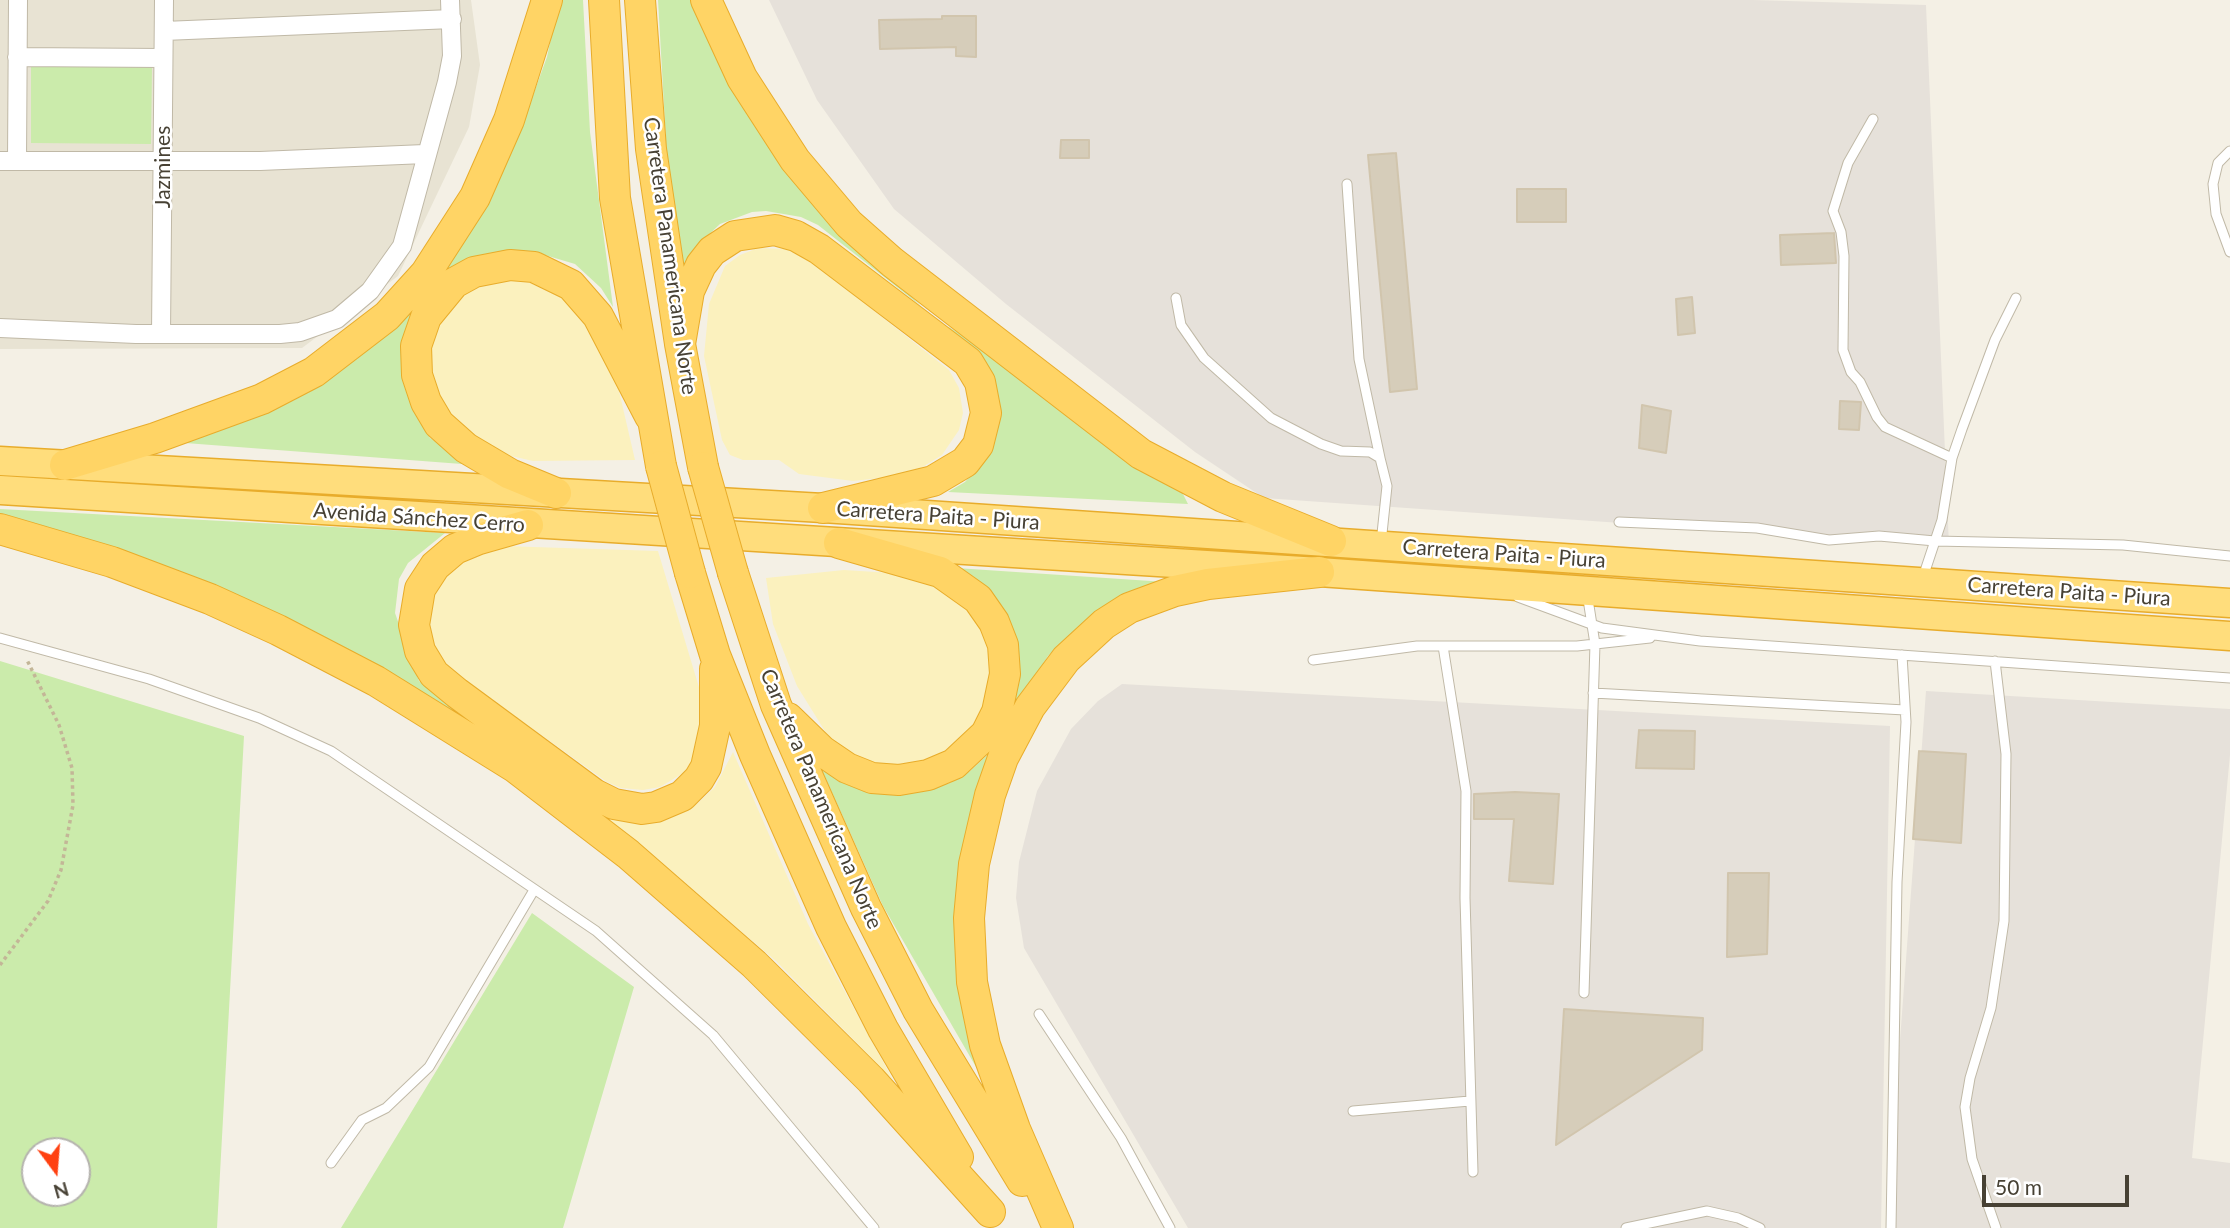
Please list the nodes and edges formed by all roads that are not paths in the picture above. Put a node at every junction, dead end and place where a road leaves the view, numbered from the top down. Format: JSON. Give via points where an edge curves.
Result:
{"nodes":[{"id":1,"x":18,"y":0,"type":"edge"},
{"id":2,"x":164,"y":0,"type":"edge"},
{"id":3,"x":450,"y":0,"type":"edge"},
{"id":4,"x":547,"y":0,"type":"edge"},
{"id":5,"x":604,"y":0,"type":"edge"},
{"id":6,"x":640,"y":0,"type":"edge"},
{"id":7,"x":706,"y":0,"type":"edge"},
{"id":8,"x":453,"y":19,"type":"junction"},
{"id":9,"x":164,"y":31,"type":"junction"},
{"id":10,"x":17,"y":57,"type":"junction"},
{"id":11,"x":163,"y":58,"type":"junction"},
{"id":12,"x":1873,"y":119,"type":"dead end"},
{"id":13,"x":2230,"y":151,"type":"edge"},
{"id":14,"x":425,"y":154,"type":"junction"},
{"id":15,"x":163,"y":160,"type":"junction"},
{"id":16,"x":8,"y":161,"type":"edge"},
{"id":17,"x":1347,"y":184,"type":"dead end"},
{"id":18,"x":2230,"y":252,"type":"edge"},
{"id":19,"x":1176,"y":298,"type":"dead end"},
{"id":20,"x":2016,"y":298,"type":"dead end"},
{"id":21,"x":0,"y":328,"type":"edge"},
{"id":22,"x":161,"y":334,"type":"junction"},
{"id":23,"x":680,"y":344,"type":"junction"},
{"id":24,"x":650,"y":416,"type":"junction"},
{"id":25,"x":1380,"y":458,"type":"junction"},
{"id":26,"x":1952,"y":458,"type":"junction"},
{"id":27,"x":0,"y":461,"type":"edge"},
{"id":28,"x":65,"y":464,"type":"junction"},
{"id":29,"x":0,"y":490,"type":"edge"},
{"id":30,"x":556,"y":493,"type":"junction"},
{"id":31,"x":777,"y":506,"type":"joint"},
{"id":32,"x":823,"y":508,"type":"junction"},
{"id":33,"x":1619,"y":522,"type":"dead end"},
{"id":34,"x":528,"y":525,"type":"junction"},
{"id":35,"x":0,"y":529,"type":"edge"},
{"id":36,"x":1331,"y":541,"type":"junction"},
{"id":37,"x":1935,"y":541,"type":"junction"},
{"id":38,"x":839,"y":544,"type":"junction"},
{"id":39,"x":1381,"y":545,"type":"junction"},
{"id":40,"x":2230,"y":556,"type":"edge"},
{"id":41,"x":1320,"y":572,"type":"junction"},
{"id":42,"x":1921,"y":582,"type":"junction"},
{"id":43,"x":1483,"y":584,"type":"junction"},
{"id":44,"x":1586,"y":591,"type":"junction"},
{"id":45,"x":2230,"y":603,"type":"edge"},
{"id":46,"x":1594,"y":625,"type":"junction"},
{"id":47,"x":1665,"y":636,"type":"junction"},
{"id":48,"x":2230,"y":636,"type":"edge"},
{"id":49,"x":0,"y":638,"type":"edge"},
{"id":50,"x":1595,"y":644,"type":"junction"},
{"id":51,"x":1443,"y":646,"type":"junction"},
{"id":52,"x":715,"y":655,"type":"junction"},
{"id":53,"x":1902,"y":655,"type":"junction"},
{"id":54,"x":1313,"y":660,"type":"dead end"},
{"id":55,"x":1995,"y":661,"type":"junction"},
{"id":56,"x":2230,"y":678,"type":"edge"},
{"id":57,"x":1593,"y":693,"type":"junction"},
{"id":58,"x":776,"y":705,"type":"junction"},
{"id":59,"x":1905,"y":710,"type":"junction"},
{"id":60,"x":534,"y":890,"type":"junction"},
{"id":61,"x":1584,"y":993,"type":"dead end"},
{"id":62,"x":1039,"y":1014,"type":"dead end"},
{"id":63,"x":1469,"y":1101,"type":"junction"},
{"id":64,"x":1353,"y":1111,"type":"dead end"},
{"id":65,"x":331,"y":1163,"type":"dead end"},
{"id":66,"x":1473,"y":1172,"type":"dead end"},
{"id":67,"x":995,"y":1220,"type":"edge"},
{"id":68,"x":874,"y":1228,"type":"edge"},
{"id":69,"x":1055,"y":1228,"type":"edge"},
{"id":70,"x":1170,"y":1228,"type":"edge"},
{"id":71,"x":1626,"y":1228,"type":"edge"},
{"id":72,"x":1760,"y":1228,"type":"edge"},
{"id":73,"x":1891,"y":1228,"type":"edge"},
{"id":74,"x":1996,"y":1228,"type":"edge"}],
"edges":[{"from":1,"to":10,"type":"street"},
{"from":2,"to":9,"type":"street","name":"Jazmines"},
{"from":3,"to":8,"type":"street"},
{"from":4,"to":28,"type":"highway","via":[[517,99],[475,197],[426,273],[387,316],[314,372],[262,399],[155,438]]},
{"from":5,"to":24,"type":"highway","name":"Carretera Panamericana Norte","via":[[614,198]]},
{"from":6,"to":23,"type":"highway","name":"Carretera Panamericana Norte","via":[[651,149]]},
{"from":7,"to":36,"type":"highway","via":[[742,78],[795,160],[849,224],[892,262],[1140,454],[1223,498]]},
{"from":8,"to":9,"type":"street"},
{"from":8,"to":14,"type":"street","via":[[447,82]]},
{"from":9,"to":11,"type":"street","name":"Jazmines"},
{"from":10,"to":11,"type":"street"},
{"from":10,"to":16,"type":"street"},
{"from":11,"to":15,"type":"street","name":"Jazmines"},
{"from":12,"to":26,"type":"lane","via":[[1848,163],[1833,212],[1844,256],[1843,350],[1851,372],[1885,427]]},
{"from":13,"to":18,"type":"lane","via":[[2218,163],[2213,184],[2216,214]]},
{"from":14,"to":15,"type":"street"},
{"from":14,"to":22,"type":"street","via":[[402,246],[370,291],[337,319],[300,332]]},
{"from":15,"to":16,"type":"street"},
{"from":15,"to":22,"type":"street","name":"Jazmines"},
{"from":17,"to":25,"type":"lane","via":[[1359,359]]},
{"from":19,"to":25,"type":"lane","via":[[1181,325],[1205,358],[1271,418],[1321,444],[1370,452]]},
{"from":20,"to":26,"type":"lane","via":[[1995,340]]},
{"from":21,"to":22,"type":"street"},
{"from":23,"to":32,"type":"highway","via":[[688,291],[712,251],[735,236],[775,230],[819,249],[968,362],[980,382],[986,413],[978,445],[965,462],[933,481]]},
{"from":23,"to":58,"type":"highway","name":"Carretera Panamericana Norte","bridge":true,"via":[[703,467]]},
{"from":24,"to":30,"type":"highway","via":[[598,316],[571,285],[534,267],[510,265],[474,272],[454,283],[434,303],[420,330],[415,360],[425,402],[439,424],[466,448],[510,474]]},
{"from":24,"to":52,"type":"highway","name":"Carretera Panamericana Norte","bridge":true},
{"from":25,"to":39,"type":"lane","via":[[1387,486]]},
{"from":26,"to":37,"type":"lane"},
{"from":27,"to":28,"type":"highway","name":"Avenida Sánchez Cerro"},
{"from":28,"to":30,"type":"highway","name":"Avenida Sánchez Cerro"},
{"from":29,"to":34,"type":"highway","name":"Avenida Sánchez Cerro"},
{"from":30,"to":31,"type":"highway","name":"Avenida Sánchez Cerro"},
{"from":31,"to":32,"type":"highway","name":"Carretera Paita - Piura"},
{"from":32,"to":36,"type":"highway","name":"Carretera Paita - Piura"},
{"from":33,"to":37,"type":"lane","via":[[1757,528],[1829,540],[1880,536]]},
{"from":34,"to":38,"type":"highway","name":"Avenida Sánchez Cerro"},
{"from":34,"to":52,"type":"highway","via":[[479,539],[444,558],[420,589],[414,612],[415,636],[427,665],[444,683],[594,794],[614,804],[642,808],[669,803],[690,790],[711,752]]},
{"from":35,"to":67,"type":"highway","via":[[125,567],[278,629],[376,681],[516,768],[628,854],[754,964],[871,1080]]},
{"from":36,"to":39,"type":"highway","name":"Carretera Paita - Piura"},
{"from":37,"to":40,"type":"lane","via":[[2123,545]]},
{"from":37,"to":42,"type":"lane"},
{"from":38,"to":41,"type":"highway","name":"Carretera Paita - Piura"},
{"from":38,"to":58,"type":"highway","via":[[922,565],[957,581],[978,599],[1003,645],[1005,674],[997,712],[986,734],[954,764],[914,779],[884,780],[859,774],[832,759]]},
{"from":39,"to":42,"type":"highway","name":"Carretera Paita - Piura"},
{"from":41,"to":43,"type":"highway","name":"Carretera Paita - Piura"},
{"from":41,"to":69,"type":"highway","via":[[1208,584],[1129,608],[1066,659],[1030,707],[1003,758],[974,864],[969,918],[972,982],[985,1045]]},
{"from":42,"to":45,"type":"highway","name":"Carretera Paita - Piura"},
{"from":43,"to":44,"type":"highway","name":"Carretera Paita - Piura"},
{"from":43,"to":46,"type":"lane"},
{"from":44,"to":46,"type":"lane"},
{"from":44,"to":48,"type":"highway","name":"Carretera Paita - Piura"},
{"from":46,"to":47,"type":"lane"},
{"from":46,"to":50,"type":"lane"},
{"from":47,"to":50,"type":"lane"},
{"from":47,"to":53,"type":"lane"},
{"from":49,"to":60,"type":"lane","via":[[149,679],[259,718],[331,751]]},
{"from":50,"to":51,"type":"lane"},
{"from":50,"to":57,"type":"lane"},
{"from":51,"to":54,"type":"lane"},
{"from":51,"to":63,"type":"lane","via":[[1466,791]]},
{"from":52,"to":67,"type":"highway","name":"Carretera Panamericana Norte","via":[[831,927],[883,1029]]},
{"from":53,"to":55,"type":"lane"},
{"from":53,"to":59,"type":"lane"},
{"from":55,"to":56,"type":"lane"},
{"from":55,"to":74,"type":"lane","via":[[2006,754],[2004,921],[1991,1008],[1965,1107],[1972,1159]]},
{"from":57,"to":59,"type":"lane"},
{"from":57,"to":61,"type":"lane"},
{"from":58,"to":69,"type":"highway","name":"Carretera Panamericana Norte","via":[[866,908],[918,1010]]},
{"from":59,"to":73,"type":"lane"},
{"from":60,"to":65,"type":"lane","via":[[429,1067],[386,1108],[362,1120]]},
{"from":60,"to":68,"type":"lane","via":[[596,931],[713,1035]]},
{"from":62,"to":70,"type":"lane","via":[[1121,1138]]},
{"from":63,"to":64,"type":"lane"},
{"from":63,"to":66,"type":"lane"},
{"from":71,"to":72,"type":"lane","via":[[1707,1211]]}]}
